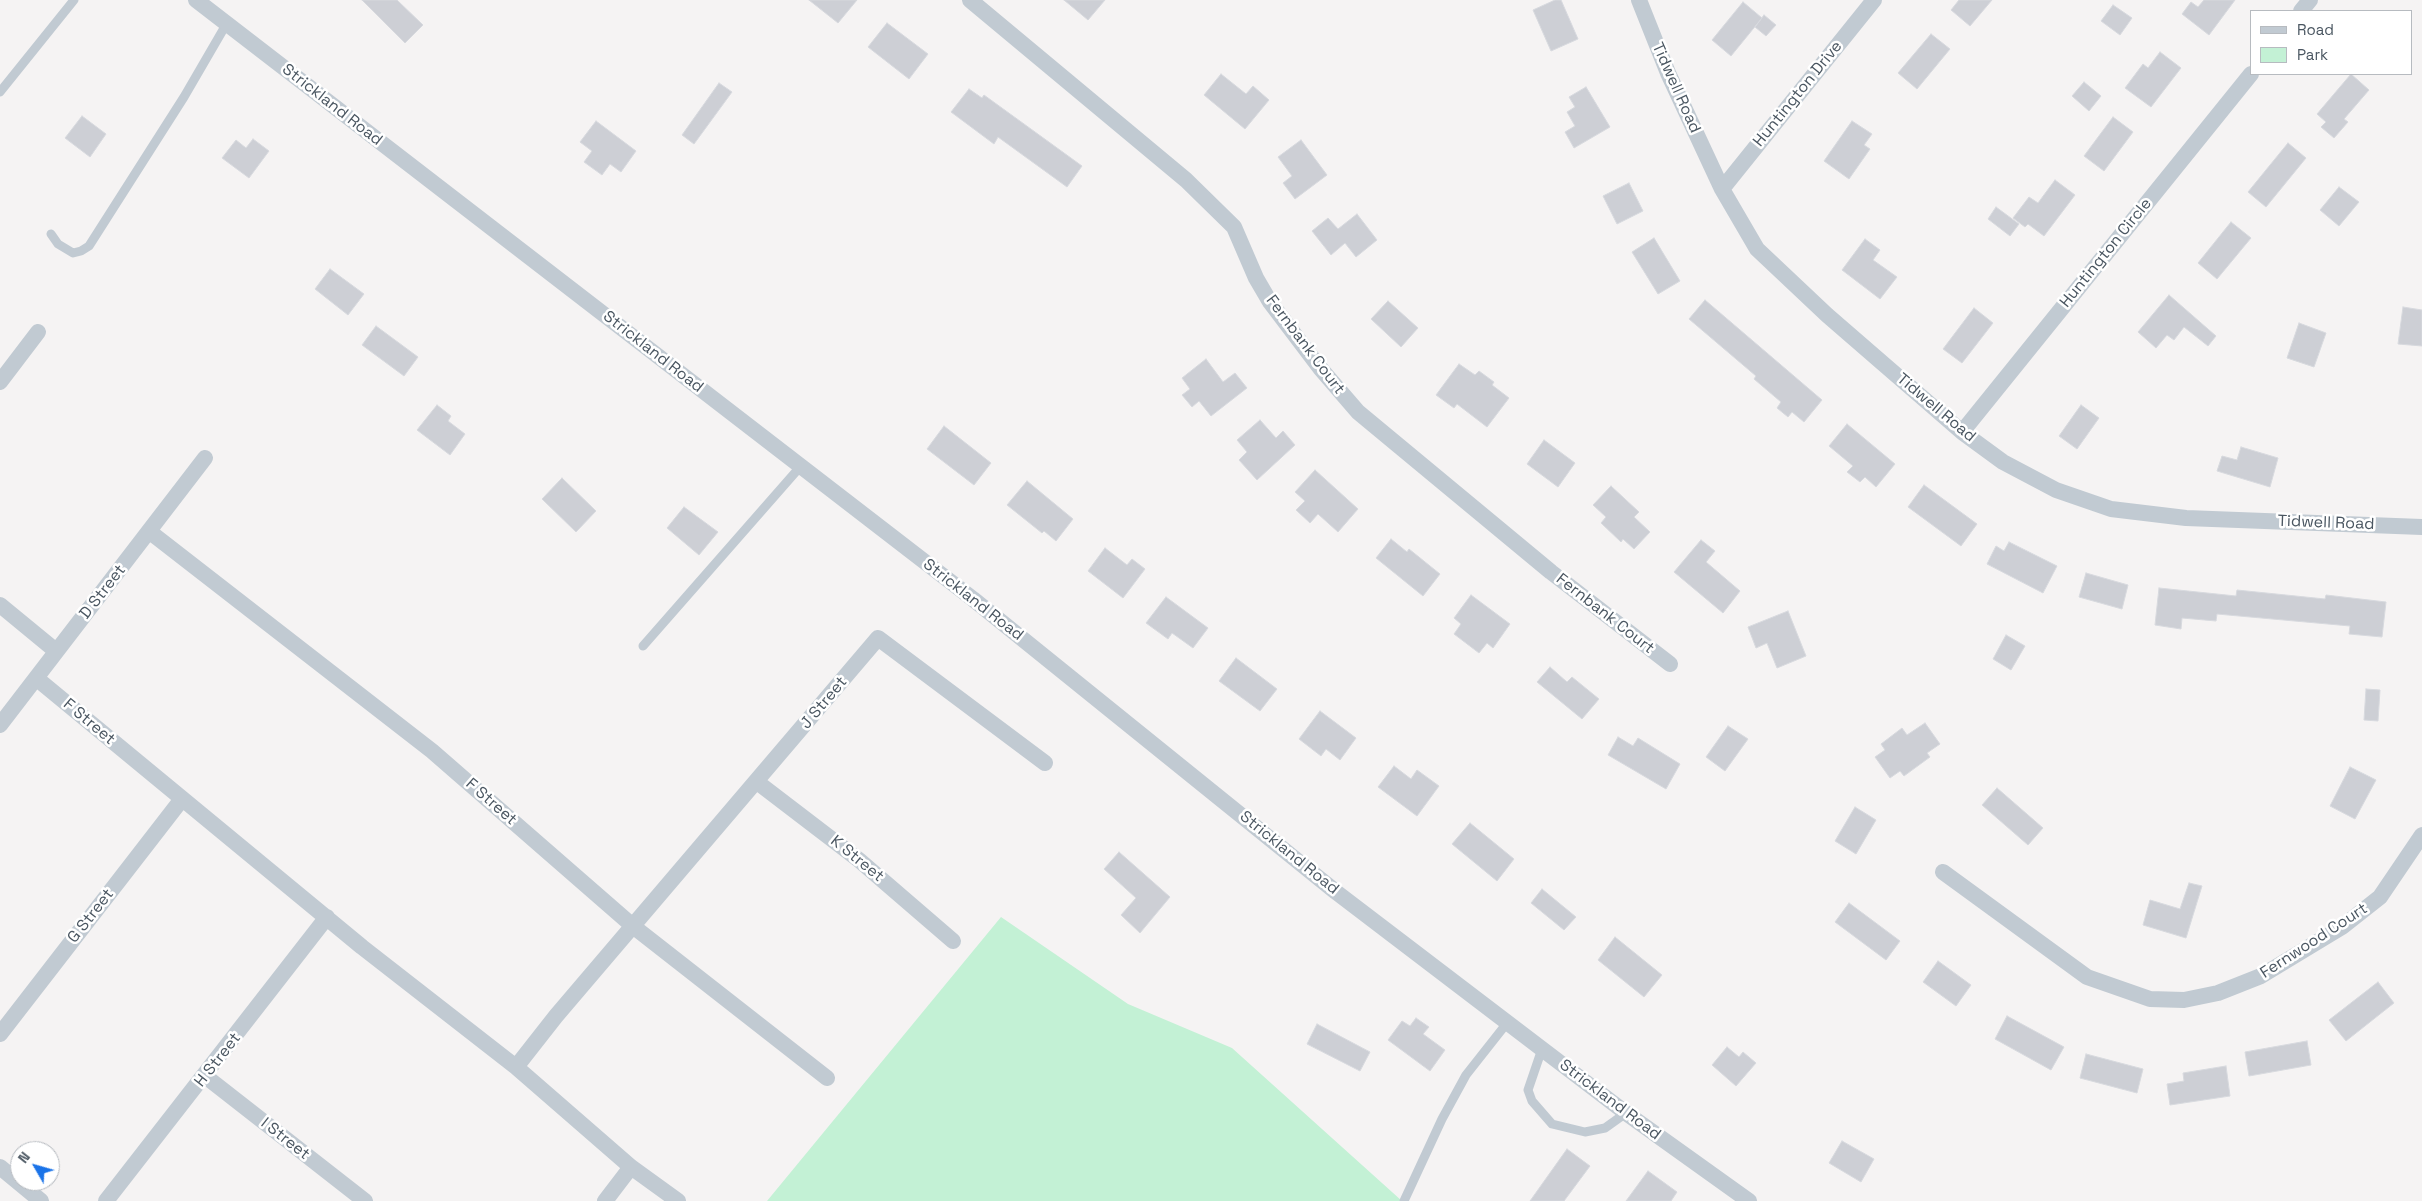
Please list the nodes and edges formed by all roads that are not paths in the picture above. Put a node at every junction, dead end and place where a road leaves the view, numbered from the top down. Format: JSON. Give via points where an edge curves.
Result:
{"nodes":[{"id":1,"x":74,"y":0,"type":"edge"},
{"id":2,"x":196,"y":0,"type":"edge"},
{"id":3,"x":970,"y":0,"type":"edge"},
{"id":4,"x":1639,"y":0,"type":"edge"},
{"id":5,"x":1874,"y":0,"type":"edge"},
{"id":6,"x":2310,"y":0,"type":"edge"},
{"id":7,"x":2302,"y":10,"type":"edge"},
{"id":8,"x":227,"y":23,"type":"junction"},
{"id":9,"x":2250,"y":75,"type":"edge"},
{"id":10,"x":0,"y":92,"type":"edge"},
{"id":11,"x":1722,"y":188,"type":"junction"},
{"id":12,"x":51,"y":234,"type":"dead end"},
{"id":13,"x":38,"y":332,"type":"dead end"},
{"id":14,"x":0,"y":382,"type":"edge"},
{"id":15,"x":1962,"y":432,"type":"junction"},
{"id":16,"x":205,"y":458,"type":"dead end"},
{"id":17,"x":800,"y":467,"type":"junction"},
{"id":18,"x":2422,"y":528,"type":"edge"},
{"id":19,"x":150,"y":532,"type":"junction"},
{"id":20,"x":0,"y":605,"type":"edge"},
{"id":21,"x":643,"y":646,"type":"dead end"},
{"id":22,"x":56,"y":651,"type":"junction"},
{"id":23,"x":1670,"y":664,"type":"dead end"},
{"id":24,"x":36,"y":678,"type":"junction"},
{"id":25,"x":0,"y":725,"type":"edge"},
{"id":26,"x":1045,"y":763,"type":"dead end"},
{"id":27,"x":757,"y":782,"type":"junction"},
{"id":28,"x":182,"y":799,"type":"junction"},
{"id":29,"x":2422,"y":835,"type":"edge"},
{"id":30,"x":1943,"y":872,"type":"dead end"},
{"id":31,"x":327,"y":917,"type":"junction"},
{"id":32,"x":634,"y":926,"type":"junction"},
{"id":33,"x":953,"y":941,"type":"dead end"},
{"id":34,"x":1507,"y":1023,"type":"junction"},
{"id":35,"x":0,"y":1034,"type":"edge"},
{"id":36,"x":1542,"y":1049,"type":"junction"},
{"id":37,"x":516,"y":1067,"type":"junction"},
{"id":38,"x":205,"y":1076,"type":"junction"},
{"id":39,"x":827,"y":1078,"type":"dead end"},
{"id":40,"x":1626,"y":1113,"type":"junction"},
{"id":41,"x":0,"y":1167,"type":"edge"},
{"id":42,"x":631,"y":1167,"type":"junction"},
{"id":43,"x":41,"y":1201,"type":"edge"},
{"id":44,"x":106,"y":1201,"type":"edge"},
{"id":45,"x":365,"y":1201,"type":"edge"},
{"id":46,"x":605,"y":1201,"type":"edge"},
{"id":47,"x":678,"y":1201,"type":"edge"},
{"id":48,"x":1404,"y":1201,"type":"edge"},
{"id":49,"x":1749,"y":1201,"type":"edge"}],
"edges":[{"from":1,"to":10,"type":"lane"},
{"from":2,"to":8,"type":"street","name":"Strickland Road"},
{"from":3,"to":23,"type":"street","name":"Fernbank Court","via":[[1186,180],[1234,227],[1270,302],[1358,412],[1551,572]]},
{"from":4,"to":11,"type":"street","name":"Tidwell Road","via":[[1668,73]]},
{"from":5,"to":11,"type":"street","name":"Huntington Drive"},
{"from":6,"to":7,"type":"street"},
{"from":8,"to":12,"type":"lane","via":[[89,246],[73,253],[58,244]]},
{"from":8,"to":17,"type":"street","name":"Strickland Road"},
{"from":9,"to":15,"type":"street","name":"Huntington Circle"},
{"from":11,"to":15,"type":"street","name":"Tidwell Road","via":[[1757,249],[1827,315]]},
{"from":13,"to":14,"type":"street"},
{"from":15,"to":18,"type":"street","name":"Tidwell Road","via":[[2004,462],[2056,490],[2112,509],[2186,518]]},
{"from":16,"to":19,"type":"street","name":"D Street"},
{"from":17,"to":21,"type":"lane"},
{"from":17,"to":34,"type":"street","name":"Strickland Road","via":[[1031,645],[1336,892]]},
{"from":19,"to":22,"type":"street","name":"D Street"},
{"from":19,"to":32,"type":"street","name":"F Street","via":[[432,751]]},
{"from":20,"to":22,"type":"street"},
{"from":22,"to":24,"type":"street","name":"D Street"},
{"from":24,"to":25,"type":"street","name":"D Street"},
{"from":24,"to":28,"type":"street","name":"F Street"},
{"from":26,"to":27,"type":"street","name":"J Street","via":[[878,638]]},
{"from":27,"to":32,"type":"street","name":"J Street"},
{"from":27,"to":33,"type":"street","name":"K Street","via":[[859,860]]},
{"from":28,"to":31,"type":"street","name":"F Street"},
{"from":28,"to":35,"type":"street","name":"G Street"},
{"from":29,"to":30,"type":"street","name":"Fernwood Court","via":[[2380,897],[2342,927],[2261,976],[2218,993],[2184,1000],[2150,999],[2087,978]]},
{"from":31,"to":37,"type":"street","name":"F Street"},
{"from":31,"to":38,"type":"street","name":"H Street"},
{"from":32,"to":37,"type":"street"},
{"from":32,"to":39,"type":"street","name":"F Street"},
{"from":34,"to":36,"type":"street","name":"Strickland Road"},
{"from":34,"to":48,"type":"lane","via":[[1466,1075]]},
{"from":36,"to":40,"type":"street","name":"Strickland Road"},
{"from":36,"to":40,"type":"lane","via":[[1528,1090],[1552,1124],[1585,1132],[1605,1128]]},
{"from":37,"to":42,"type":"street","name":"F Street"},
{"from":38,"to":44,"type":"street","name":"H Street"},
{"from":38,"to":45,"type":"street","name":"I Street"},
{"from":40,"to":49,"type":"street","name":"Strickland Road"},
{"from":41,"to":43,"type":"street"},
{"from":42,"to":46,"type":"street"},
{"from":42,"to":47,"type":"street","name":"F Street"}]}
